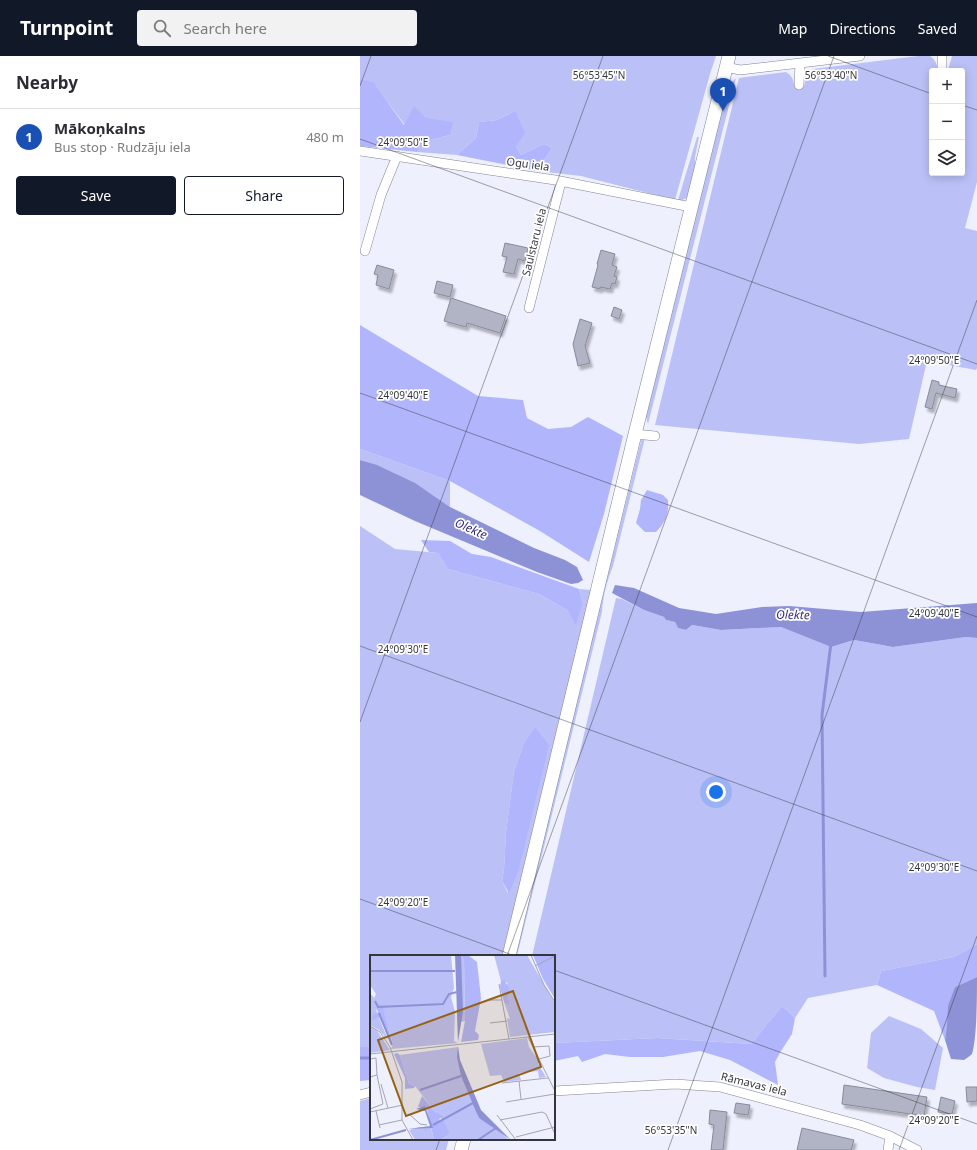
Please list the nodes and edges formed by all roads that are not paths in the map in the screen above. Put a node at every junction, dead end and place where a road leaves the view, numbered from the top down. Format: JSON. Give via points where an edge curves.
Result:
{"nodes":[{"id":1,"x":860,"y":56,"type":"edge"},
{"id":2,"x":942,"y":56,"type":"edge"},
{"id":3,"x":806,"y":60,"type":"edge"},
{"id":4,"x":728,"y":62,"type":"edge"},
{"id":5,"x":942,"y":68,"type":"dead end"},
{"id":6,"x":799,"y":85,"type":"dead end"},
{"id":7,"x":360,"y":151,"type":"edge"},
{"id":8,"x":397,"y":156,"type":"junction"},
{"id":9,"x":562,"y":182,"type":"junction"},
{"id":10,"x":691,"y":207,"type":"junction"},
{"id":11,"x":365,"y":251,"type":"dead end"},
{"id":12,"x":529,"y":308,"type":"dead end"},
{"id":13,"x":635,"y":434,"type":"junction"},
{"id":14,"x":655,"y":436,"type":"dead end"},
{"id":15,"x":509,"y":955,"type":"edge"},
{"id":16,"x":555,"y":1091,"type":"edge"},
{"id":17,"x":370,"y":1092,"type":"edge"},
{"id":18,"x":360,"y":1095,"type":"edge"},
{"id":19,"x":890,"y":1136,"type":"junction"},
{"id":20,"x":464,"y":1140,"type":"edge"},
{"id":21,"x":461,"y":1150,"type":"edge"},
{"id":22,"x":888,"y":1150,"type":"edge"},
{"id":23,"x":917,"y":1150,"type":"edge"}],
"edges":[{"from":1,"to":3,"type":"street"},
{"from":2,"to":5,"type":"street"},
{"from":3,"to":4,"type":"street","via":[[740,70]]},
{"from":3,"to":6,"type":"street"},
{"from":4,"to":10,"type":"main road"},
{"from":7,"to":8,"type":"street","name":"Ogu iela"},
{"from":8,"to":9,"type":"street","name":"Ogu iela"},
{"from":8,"to":11,"type":"street","via":[[381,195]]},
{"from":9,"to":10,"type":"street","name":"Ogu iela"},
{"from":9,"to":12,"type":"street","name":"Saulstaru iela"},
{"from":10,"to":13,"type":"main road"},
{"from":13,"to":14,"type":"street"},
{"from":13,"to":15,"type":"main road"},
{"from":16,"to":19,"type":"street","name":"Rāmavas iela","via":[[675,1084],[720,1087],[860,1125]]},
{"from":17,"to":18,"type":"street"},
{"from":19,"to":22,"type":"street"},
{"from":19,"to":23,"type":"street","name":"Rāmavas iela"},
{"from":20,"to":21,"type":"main road"}]}
